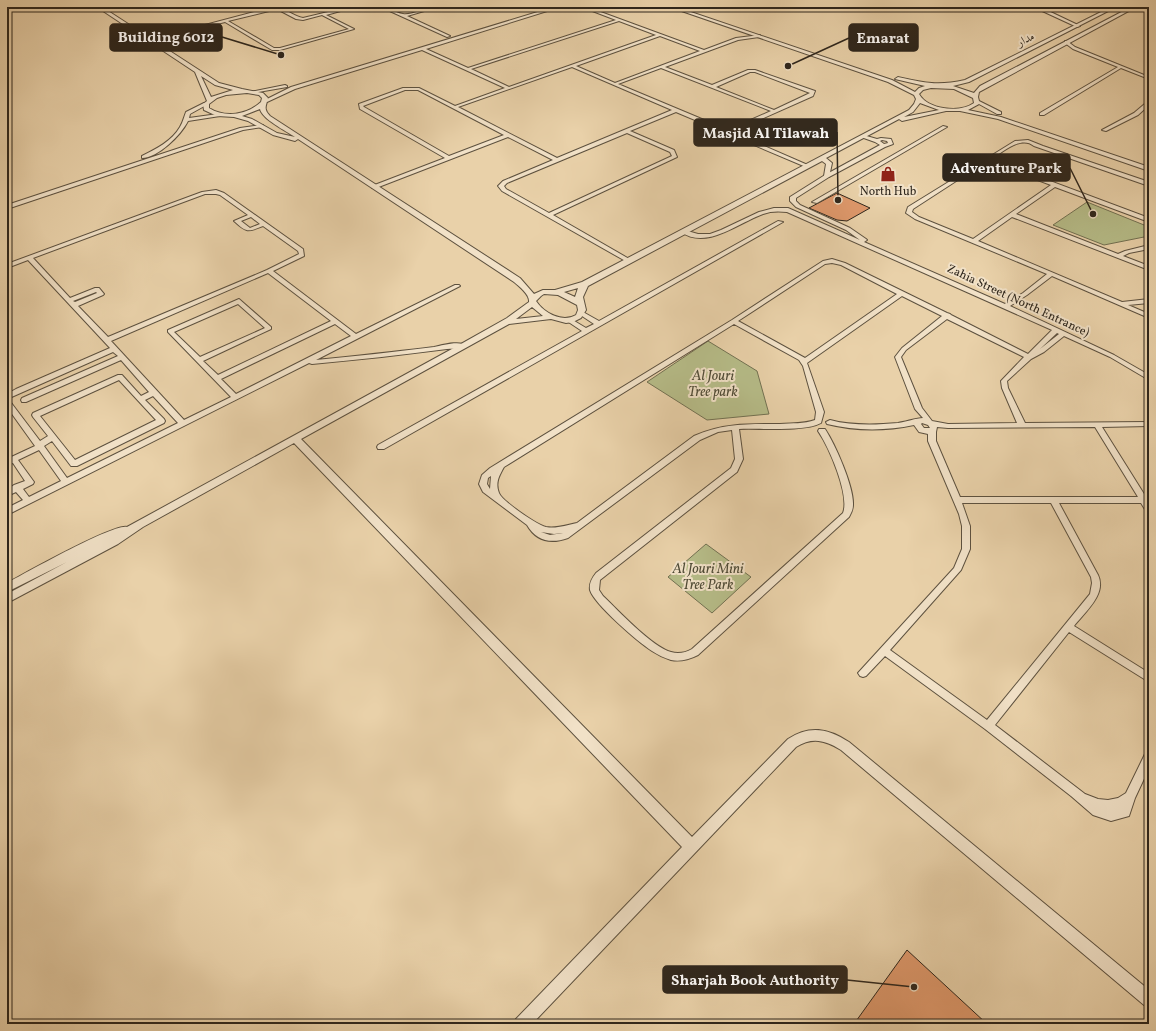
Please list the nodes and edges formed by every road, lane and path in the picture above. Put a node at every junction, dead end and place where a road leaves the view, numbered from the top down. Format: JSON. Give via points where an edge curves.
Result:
{"nodes":[{"id":1,"x":14,"y":7,"type":"edge"},
{"id":2,"x":99,"y":7,"type":"edge"},
{"id":3,"x":354,"y":7,"type":"edge"},
{"id":4,"x":383,"y":7,"type":"edge"},
{"id":5,"x":436,"y":7,"type":"edge"},
{"id":6,"x":546,"y":7,"type":"edge"},
{"id":7,"x":558,"y":7,"type":"edge"},
{"id":8,"x":584,"y":7,"type":"edge"},
{"id":9,"x":672,"y":7,"type":"edge"},
{"id":10,"x":686,"y":7,"type":"edge"},
{"id":11,"x":1034,"y":7,"type":"edge"},
{"id":12,"x":1040,"y":7,"type":"edge"},
{"id":13,"x":1114,"y":7,"type":"edge"},
{"id":14,"x":1134,"y":7,"type":"edge"},
{"id":15,"x":276,"y":8,"type":"edge"},
{"id":16,"x":7,"y":9,"type":"edge"},
{"id":17,"x":324,"y":15,"type":"junction"},
{"id":18,"x":403,"y":16,"type":"junction"},
{"id":19,"x":619,"y":20,"type":"junction"},
{"id":20,"x":225,"y":21,"type":"junction"},
{"id":21,"x":1080,"y":24,"type":"junction"},
{"id":22,"x":744,"y":31,"type":"junction"},
{"id":23,"x":660,"y":35,"type":"junction"},
{"id":24,"x":448,"y":36,"type":"junction"},
{"id":25,"x":758,"y":36,"type":"junction"},
{"id":26,"x":737,"y":39,"type":"junction"},
{"id":27,"x":150,"y":40,"type":"junction"},
{"id":28,"x":1066,"y":42,"type":"junction"},
{"id":29,"x":1057,"y":47,"type":"junction"},
{"id":30,"x":422,"y":48,"type":"junction"},
{"id":31,"x":1078,"y":50,"type":"junction"},
{"id":32,"x":703,"y":51,"type":"junction"},
{"id":33,"x":572,"y":66,"type":"junction"},
{"id":34,"x":661,"y":67,"type":"junction"},
{"id":35,"x":1121,"y":67,"type":"junction"},
{"id":36,"x":468,"y":69,"type":"junction"},
{"id":37,"x":198,"y":72,"type":"junction"},
{"id":38,"x":1149,"y":78,"type":"edge"},
{"id":39,"x":615,"y":84,"type":"junction"},
{"id":40,"x":931,"y":86,"type":"junction"},
{"id":41,"x":945,"y":86,"type":"junction"},
{"id":42,"x":712,"y":87,"type":"junction"},
{"id":43,"x":509,"y":88,"type":"junction"},
{"id":44,"x":241,"y":91,"type":"junction"},
{"id":45,"x":252,"y":92,"type":"junction"},
{"id":46,"x":918,"y":96,"type":"junction"},
{"id":47,"x":977,"y":99,"type":"junction"},
{"id":48,"x":208,"y":102,"type":"junction"},
{"id":49,"x":264,"y":103,"type":"junction"},
{"id":50,"x":1149,"y":103,"type":"edge"},
{"id":51,"x":455,"y":107,"type":"junction"},
{"id":52,"x":676,"y":110,"type":"junction"},
{"id":53,"x":950,"y":110,"type":"junction"},
{"id":54,"x":962,"y":110,"type":"junction"},
{"id":55,"x":774,"y":111,"type":"junction"},
{"id":56,"x":218,"y":114,"type":"junction"},
{"id":57,"x":1042,"y":114,"type":"dead end"},
{"id":58,"x":230,"y":115,"type":"junction"},
{"id":59,"x":187,"y":120,"type":"junction"},
{"id":60,"x":261,"y":126,"type":"junction"},
{"id":61,"x":945,"y":127,"type":"dead end"},
{"id":62,"x":1104,"y":130,"type":"dead end"},
{"id":63,"x":627,"y":131,"type":"junction"},
{"id":64,"x":728,"y":132,"type":"junction"},
{"id":65,"x":869,"y":133,"type":"junction"},
{"id":66,"x":508,"y":135,"type":"junction"},
{"id":67,"x":301,"y":140,"type":"junction"},
{"id":68,"x":888,"y":143,"type":"junction"},
{"id":69,"x":909,"y":148,"type":"junction"},
{"id":70,"x":902,"y":152,"type":"junction"},
{"id":71,"x":449,"y":158,"type":"junction"},
{"id":72,"x":822,"y":158,"type":"junction"},
{"id":73,"x":557,"y":160,"type":"junction"},
{"id":74,"x":988,"y":160,"type":"junction"},
{"id":75,"x":139,"y":163,"type":"junction"},
{"id":76,"x":1149,"y":163,"type":"edge"},
{"id":77,"x":808,"y":166,"type":"junction"},
{"id":78,"x":1149,"y":169,"type":"edge"},
{"id":79,"x":827,"y":176,"type":"junction"},
{"id":80,"x":1054,"y":184,"type":"junction"},
{"id":81,"x":1149,"y":184,"type":"edge"},
{"id":82,"x":374,"y":187,"type":"junction"},
{"id":83,"x":814,"y":202,"type":"dead end"},
{"id":84,"x":7,"y":206,"type":"edge"},
{"id":85,"x":807,"y":210,"type":"junction"},
{"id":86,"x":798,"y":214,"type":"junction"},
{"id":87,"x":252,"y":215,"type":"junction"},
{"id":88,"x":549,"y":215,"type":"junction"},
{"id":89,"x":1013,"y":215,"type":"junction"},
{"id":90,"x":1149,"y":220,"type":"edge"},
{"id":91,"x":780,"y":222,"type":"dead end"},
{"id":92,"x":264,"y":224,"type":"junction"},
{"id":93,"x":843,"y":226,"type":"junction"},
{"id":94,"x":835,"y":230,"type":"junction"},
{"id":95,"x":684,"y":232,"type":"junction"},
{"id":96,"x":974,"y":241,"type":"junction"},
{"id":97,"x":1149,"y":247,"type":"edge"},
{"id":98,"x":876,"y":248,"type":"junction"},
{"id":99,"x":1119,"y":256,"type":"junction"},
{"id":100,"x":29,"y":258,"type":"junction"},
{"id":101,"x":629,"y":261,"type":"junction"},
{"id":102,"x":7,"y":266,"type":"edge"},
{"id":103,"x":1149,"y":268,"type":"edge"},
{"id":104,"x":269,"y":271,"type":"junction"},
{"id":105,"x":1051,"y":274,"type":"junction"},
{"id":106,"x":516,"y":280,"type":"junction"},
{"id":107,"x":585,"y":284,"type":"junction"},
{"id":108,"x":457,"y":286,"type":"dead end"},
{"id":109,"x":554,"y":292,"type":"junction"},
{"id":110,"x":902,"y":293,"type":"junction"},
{"id":111,"x":533,"y":301,"type":"junction"},
{"id":112,"x":1149,"y":301,"type":"edge"},
{"id":113,"x":1118,"y":302,"type":"junction"},
{"id":114,"x":1141,"y":302,"type":"junction"},
{"id":115,"x":579,"y":304,"type":"junction"},
{"id":116,"x":1008,"y":307,"type":"junction"},
{"id":117,"x":1142,"y":313,"type":"junction"},
{"id":118,"x":582,"y":314,"type":"junction"},
{"id":119,"x":948,"y":315,"type":"junction"},
{"id":120,"x":1149,"y":316,"type":"edge"},
{"id":121,"x":552,"y":317,"type":"junction"},
{"id":122,"x":569,"y":320,"type":"junction"},
{"id":123,"x":734,"y":320,"type":"junction"},
{"id":124,"x":335,"y":322,"type":"junction"},
{"id":125,"x":504,"y":324,"type":"junction"},
{"id":126,"x":599,"y":324,"type":"junction"},
{"id":127,"x":1056,"y":330,"type":"junction"},
{"id":128,"x":586,"y":331,"type":"junction"},
{"id":129,"x":1064,"y":333,"type":"junction"},
{"id":130,"x":356,"y":337,"type":"junction"},
{"id":131,"x":107,"y":340,"type":"junction"},
{"id":132,"x":464,"y":346,"type":"junction"},
{"id":133,"x":114,"y":349,"type":"junction"},
{"id":134,"x":100,"y":355,"type":"junction"},
{"id":135,"x":122,"y":357,"type":"junction"},
{"id":136,"x":1029,"y":357,"type":"junction"},
{"id":137,"x":199,"y":360,"type":"junction"},
{"id":138,"x":307,"y":362,"type":"junction"},
{"id":139,"x":804,"y":362,"type":"junction"},
{"id":140,"x":107,"y":364,"type":"junction"},
{"id":141,"x":217,"y":378,"type":"junction"},
{"id":142,"x":1149,"y":378,"type":"edge"},
{"id":143,"x":18,"y":391,"type":"junction"},
{"id":144,"x":154,"y":392,"type":"junction"},
{"id":145,"x":7,"y":397,"type":"edge"},
{"id":146,"x":236,"y":398,"type":"junction"},
{"id":147,"x":140,"y":399,"type":"junction"},
{"id":148,"x":24,"y":400,"type":"junction"},
{"id":149,"x":9,"y":405,"type":"edge"},
{"id":150,"x":919,"y":409,"type":"junction"},
{"id":151,"x":820,"y":412,"type":"junction"},
{"id":152,"x":818,"y":421,"type":"junction"},
{"id":153,"x":829,"y":422,"type":"junction"},
{"id":154,"x":183,"y":424,"type":"junction"},
{"id":155,"x":1149,"y":424,"type":"edge"},
{"id":156,"x":1022,"y":425,"type":"junction"},
{"id":157,"x":1097,"y":425,"type":"junction"},
{"id":158,"x":803,"y":426,"type":"junction"},
{"id":159,"x":845,"y":426,"type":"junction"},
{"id":160,"x":920,"y":426,"type":"junction"},
{"id":161,"x":931,"y":426,"type":"junction"},
{"id":162,"x":735,"y":428,"type":"junction"},
{"id":163,"x":832,"y":430,"type":"junction"},
{"id":164,"x":821,"y":431,"type":"junction"},
{"id":165,"x":53,"y":437,"type":"junction"},
{"id":166,"x":295,"y":439,"type":"junction"},
{"id":167,"x":829,"y":440,"type":"junction"},
{"id":168,"x":932,"y":441,"type":"junction"},
{"id":169,"x":39,"y":447,"type":"junction"},
{"id":170,"x":381,"y":448,"type":"dead end"},
{"id":171,"x":10,"y":461,"type":"edge"},
{"id":172,"x":66,"y":482,"type":"junction"},
{"id":173,"x":17,"y":488,"type":"junction"},
{"id":174,"x":7,"y":492,"type":"edge"},
{"id":175,"x":958,"y":500,"type":"junction"},
{"id":176,"x":1053,"y":500,"type":"junction"},
{"id":177,"x":1142,"y":500,"type":"junction"},
{"id":178,"x":28,"y":502,"type":"junction"},
{"id":179,"x":1149,"y":509,"type":"edge"},
{"id":180,"x":7,"y":512,"type":"edge"},
{"id":181,"x":139,"y":524,"type":"junction"},
{"id":182,"x":7,"y":588,"type":"edge"},
{"id":183,"x":7,"y":599,"type":"edge"},
{"id":184,"x":1070,"y":628,"type":"junction"},
{"id":185,"x":885,"y":651,"type":"junction"},
{"id":186,"x":863,"y":673,"type":"dead end"},
{"id":187,"x":1149,"y":678,"type":"edge"},
{"id":188,"x":988,"y":726,"type":"junction"},
{"id":189,"x":1149,"y":757,"type":"edge"},
{"id":190,"x":691,"y":846,"type":"junction"},
{"id":191,"x":1149,"y":1000,"type":"edge"},
{"id":192,"x":521,"y":1024,"type":"edge"}],
"edges":[{"from":1,"to":16,"type":"highway"},
{"from":2,"to":27,"type":"street"},
{"from":3,"to":17,"type":"street"},
{"from":4,"to":18,"type":"street"},
{"from":5,"to":18,"type":"street"},
{"from":6,"to":24,"type":"street"},
{"from":7,"to":30,"type":"street"},
{"from":8,"to":19,"type":"street"},
{"from":9,"to":22,"type":"street"},
{"from":10,"to":40,"type":"street","via":[[897,78]]},
{"from":11,"to":12,"type":"street"},
{"from":12,"to":21,"type":"street"},
{"from":13,"to":21,"type":"street","name":"مدار"},
{"from":14,"to":28,"type":"street","name":"مدار"},
{"from":15,"to":17,"type":"street","via":[[300,19]]},
{"from":15,"to":20,"type":"street"},
{"from":17,"to":20,"type":"street","via":[[352,29],[273,49]]},
{"from":18,"to":24,"type":"street"},
{"from":19,"to":23,"type":"street"},
{"from":19,"to":36,"type":"street"},
{"from":20,"to":27,"type":"street"},
{"from":21,"to":41,"type":"street","name":"مدار","via":[[967,82]]},
{"from":22,"to":25,"type":"street"},
{"from":22,"to":26,"type":"street"},
{"from":23,"to":32,"type":"street"},
{"from":23,"to":33,"type":"street"},
{"from":24,"to":45,"type":"street","via":[[284,87]]},
{"from":25,"to":26,"type":"street"},
{"from":25,"to":46,"type":"street","via":[[890,81]]},
{"from":26,"to":32,"type":"street"},
{"from":27,"to":37,"type":"street"},
{"from":28,"to":29,"type":"street","name":"مدار"},
{"from":28,"to":31,"type":"street"},
{"from":29,"to":31,"type":"street"},
{"from":29,"to":47,"type":"street","name":"مدار","via":[[982,87],[977,91]]},
{"from":30,"to":36,"type":"street"},
{"from":30,"to":49,"type":"street","via":[[287,90]]},
{"from":31,"to":35,"type":"street"},
{"from":32,"to":34,"type":"street"},
{"from":33,"to":39,"type":"street"},
{"from":33,"to":43,"type":"street"},
{"from":34,"to":39,"type":"street"},
{"from":34,"to":42,"type":"street"},
{"from":35,"to":38,"type":"street"},
{"from":35,"to":57,"type":"street"},
{"from":36,"to":43,"type":"street"},
{"from":37,"to":44,"type":"street","via":[[220,86]]},
{"from":37,"to":48,"type":"street","via":[[201,84],[209,94]]},
{"from":39,"to":52,"type":"street"},
{"from":40,"to":41,"type":"street"},
{"from":40,"to":46,"type":"street","via":[[921,89]]},
{"from":41,"to":47,"type":"street","via":[[963,90]]},
{"from":42,"to":55,"type":"street"},
{"from":42,"to":55,"type":"street","via":[[749,71],[755,71],[813,92]]},
{"from":43,"to":51,"type":"street"},
{"from":44,"to":45,"type":"street"},
{"from":44,"to":48,"type":"street","via":[[223,94]]},
{"from":45,"to":49,"type":"street","via":[[261,94]]},
{"from":46,"to":53,"type":"street","via":[[931,106]]},
{"from":46,"to":65,"type":"street","via":[[914,109]]},
{"from":47,"to":54,"type":"street","name":"مدار","via":[[975,106]]},
{"from":47,"to":76,"type":"street","via":[[1002,114]]},
{"from":48,"to":56,"type":"street","via":[[205,106],[209,111]]},
{"from":48,"to":59,"type":"street","via":[[188,113]]},
{"from":49,"to":58,"type":"street","via":[[249,112]]},
{"from":49,"to":67,"type":"street","via":[[263,112],[268,117]]},
{"from":50,"to":62,"type":"street","via":[[1136,114]]},
{"from":51,"to":66,"type":"street"},
{"from":51,"to":71,"type":"street","via":[[413,88],[360,106]]},
{"from":52,"to":63,"type":"street"},
{"from":52,"to":64,"type":"street"},
{"from":53,"to":54,"type":"street"},
{"from":53,"to":65,"type":"street","via":[[902,119]]},
{"from":54,"to":78,"type":"street","via":[[999,118]]},
{"from":55,"to":64,"type":"street"},
{"from":56,"to":58,"type":"street"},
{"from":56,"to":59,"type":"street"},
{"from":58,"to":60,"type":"street"},
{"from":59,"to":75,"type":"street","via":[[175,137],[141,159]]},
{"from":60,"to":67,"type":"street","via":[[275,134]]},
{"from":60,"to":75,"type":"street","via":[[242,129]]},
{"from":61,"to":69,"type":"street"},
{"from":63,"to":73,"type":"street"},
{"from":63,"to":88,"type":"street","via":[[672,152],[676,157]]},
{"from":64,"to":77,"type":"street"},
{"from":65,"to":68,"type":"street"},
{"from":65,"to":72,"type":"street"},
{"from":66,"to":71,"type":"street"},
{"from":66,"to":73,"type":"street"},
{"from":67,"to":82,"type":"street"},
{"from":68,"to":69,"type":"street"},
{"from":68,"to":70,"type":"street"},
{"from":68,"to":79,"type":"street"},
{"from":69,"to":70,"type":"street"},
{"from":70,"to":83,"type":"street"},
{"from":71,"to":82,"type":"street"},
{"from":72,"to":77,"type":"street"},
{"from":72,"to":79,"type":"street","via":[[829,163]]},
{"from":73,"to":88,"type":"street","via":[[501,186]]},
{"from":74,"to":80,"type":"street"},
{"from":74,"to":81,"type":"street","via":[[1012,144],[1024,143],[1041,146]]},
{"from":74,"to":96,"type":"street","via":[[915,206],[914,212],[924,221]]},
{"from":75,"to":84,"type":"street"},
{"from":77,"to":95,"type":"street"},
{"from":79,"to":85,"type":"street","via":[[793,197],[795,204]]},
{"from":80,"to":89,"type":"street"},
{"from":80,"to":90,"type":"street"},
{"from":82,"to":106,"type":"street"},
{"from":85,"to":86,"type":"street"},
{"from":85,"to":93,"type":"street"},
{"from":86,"to":94,"type":"street"},
{"from":86,"to":95,"type":"street","via":[[788,210],[772,209],[718,233],[694,235]]},
{"from":87,"to":92,"type":"street"},
{"from":87,"to":92,"type":"street","via":[[237,221],[249,230]]},
{"from":87,"to":100,"type":"street","via":[[222,194],[204,193]]},
{"from":88,"to":101,"type":"street"},
{"from":89,"to":96,"type":"street"},
{"from":89,"to":99,"type":"street"},
{"from":91,"to":126,"type":"street"},
{"from":92,"to":104,"type":"street","via":[[303,252],[297,259]]},
{"from":93,"to":94,"type":"street"},
{"from":93,"to":98,"type":"street"},
{"from":94,"to":98,"type":"street"},
{"from":95,"to":101,"type":"street"},
{"from":96,"to":105,"type":"street"},
{"from":97,"to":99,"type":"street"},
{"from":98,"to":116,"type":"street","name":"Zahia Street (North Entrance)"},
{"from":99,"to":103,"type":"street"},
{"from":100,"to":102,"type":"street"},
{"from":100,"to":131,"type":"street"},
{"from":101,"to":107,"type":"street"},
{"from":104,"to":124,"type":"street"},
{"from":104,"to":131,"type":"street"},
{"from":105,"to":113,"type":"street"},
{"from":105,"to":116,"type":"street","via":[[1021,300]]},
{"from":106,"to":109,"type":"street"},
{"from":106,"to":111,"type":"street","via":[[527,290]]},
{"from":107,"to":109,"type":"street"},
{"from":107,"to":115,"type":"street","via":[[579,294]]},
{"from":108,"to":130,"type":"street"},
{"from":109,"to":111,"type":"street","via":[[542,292]]},
{"from":109,"to":115,"type":"street"},
{"from":110,"to":119,"type":"street"},
{"from":110,"to":123,"type":"street","via":[[849,268],[830,265],[817,268]]},
{"from":110,"to":139,"type":"street"},
{"from":111,"to":121,"type":"street","via":[[541,311]]},
{"from":111,"to":125,"type":"street"},
{"from":112,"to":114,"type":"street"},
{"from":113,"to":114,"type":"street"},
{"from":113,"to":117,"type":"street"},
{"from":114,"to":117,"type":"street"},
{"from":115,"to":118,"type":"street"},
{"from":116,"to":127,"type":"street","name":"Zahia Street (North Entrance)"},
{"from":117,"to":120,"type":"street"},
{"from":118,"to":122,"type":"street"},
{"from":118,"to":126,"type":"street"},
{"from":119,"to":136,"type":"street"},
{"from":119,"to":150,"type":"street","via":[[899,354],[900,364]]},
{"from":121,"to":122,"type":"street"},
{"from":121,"to":125,"type":"street","via":[[522,319]]},
{"from":122,"to":128,"type":"street"},
{"from":123,"to":139,"type":"street","via":[[795,354]]},
{"from":123,"to":162,"type":"street","via":[[493,470],[483,480],[486,490],[529,523],[538,535],[551,539],[565,536],[704,434],[719,429]]},
{"from":124,"to":130,"type":"street"},
{"from":124,"to":141,"type":"street"},
{"from":125,"to":132,"type":"street"},
{"from":126,"to":128,"type":"street"},
{"from":127,"to":129,"type":"street","name":"Zahia Street (North Entrance)"},
{"from":127,"to":136,"type":"street"},
{"from":128,"to":170,"type":"street"},
{"from":129,"to":136,"type":"street","via":[[1042,351]]},
{"from":129,"to":142,"type":"street","name":"Zahia Street (North Entrance)","via":[[1112,356]]},
{"from":130,"to":138,"type":"street"},
{"from":131,"to":133,"type":"street"},
{"from":132,"to":138,"type":"street"},
{"from":132,"to":166,"type":"street"},
{"from":133,"to":134,"type":"street"},
{"from":133,"to":135,"type":"street"},
{"from":134,"to":140,"type":"street"},
{"from":134,"to":143,"type":"street"},
{"from":135,"to":140,"type":"street"},
{"from":135,"to":144,"type":"street"},
{"from":136,"to":156,"type":"street","via":[[1004,381],[1004,388]]},
{"from":137,"to":137,"type":"street","via":[[170,331],[239,301],[269,328]]},
{"from":137,"to":141,"type":"street"},
{"from":138,"to":146,"type":"street"},
{"from":139,"to":151,"type":"street"},
{"from":140,"to":148,"type":"street"},
{"from":141,"to":146,"type":"street"},
{"from":143,"to":145,"type":"street"},
{"from":143,"to":148,"type":"street"},
{"from":144,"to":147,"type":"street"},
{"from":144,"to":154,"type":"street"},
{"from":146,"to":154,"type":"street"},
{"from":147,"to":165,"type":"street","via":[[120,377],[36,415]]},
{"from":147,"to":165,"type":"street","via":[[161,421],[74,464]]},
{"from":148,"to":149,"type":"street"},
{"from":149,"to":169,"type":"street"},
{"from":150,"to":160,"type":"street"},
{"from":150,"to":161,"type":"street"},
{"from":151,"to":152,"type":"street"},
{"from":151,"to":153,"type":"street"},
{"from":152,"to":153,"type":"street"},
{"from":152,"to":158,"type":"street"},
{"from":152,"to":164,"type":"street","via":[[816,426]]},
{"from":153,"to":159,"type":"street"},
{"from":153,"to":163,"type":"street","via":[[833,425]]},
{"from":154,"to":172,"type":"street"},
{"from":155,"to":157,"type":"street"},
{"from":156,"to":157,"type":"street"},
{"from":156,"to":161,"type":"street"},
{"from":157,"to":177,"type":"street"},
{"from":158,"to":162,"type":"street"},
{"from":158,"to":164,"type":"street"},
{"from":159,"to":160,"type":"street"},
{"from":159,"to":163,"type":"street"},
{"from":160,"to":161,"type":"street"},
{"from":160,"to":168,"type":"street"},
{"from":161,"to":168,"type":"street"},
{"from":162,"to":167,"type":"street","via":[[739,459],[734,470],[599,575],[594,583],[594,591],[600,598],[653,646],[671,656],[688,656],[695,652],[843,519],[848,511],[849,501]]},
{"from":163,"to":164,"type":"street"},
{"from":163,"to":167,"type":"street"},
{"from":164,"to":167,"type":"street"},
{"from":165,"to":169,"type":"street"},
{"from":166,"to":181,"type":"street"},
{"from":166,"to":190,"type":"street"},
{"from":168,"to":175,"type":"street"},
{"from":169,"to":171,"type":"street"},
{"from":169,"to":172,"type":"street"},
{"from":171,"to":173,"type":"street","via":[[30,482]]},
{"from":172,"to":178,"type":"street"},
{"from":173,"to":174,"type":"street"},
{"from":173,"to":178,"type":"street"},
{"from":175,"to":176,"type":"street"},
{"from":175,"to":185,"type":"street","via":[[966,532],[966,549],[962,560],[950,580]]},
{"from":176,"to":177,"type":"street"},
{"from":176,"to":184,"type":"street","via":[[1096,583],[1094,595]]},
{"from":177,"to":179,"type":"street"},
{"from":178,"to":180,"type":"street"},
{"from":181,"to":182,"type":"street","via":[[94,542]]},
{"from":181,"to":183,"type":"street","via":[[114,541]]},
{"from":184,"to":187,"type":"street"},
{"from":184,"to":188,"type":"street"},
{"from":185,"to":186,"type":"street"},
{"from":185,"to":188,"type":"street"},
{"from":188,"to":189,"type":"street","via":[[1097,811],[1111,816],[1125,812]]},
{"from":190,"to":191,"type":"street","via":[[800,736],[811,733],[823,734],[845,746]]},
{"from":190,"to":192,"type":"street"}]}
